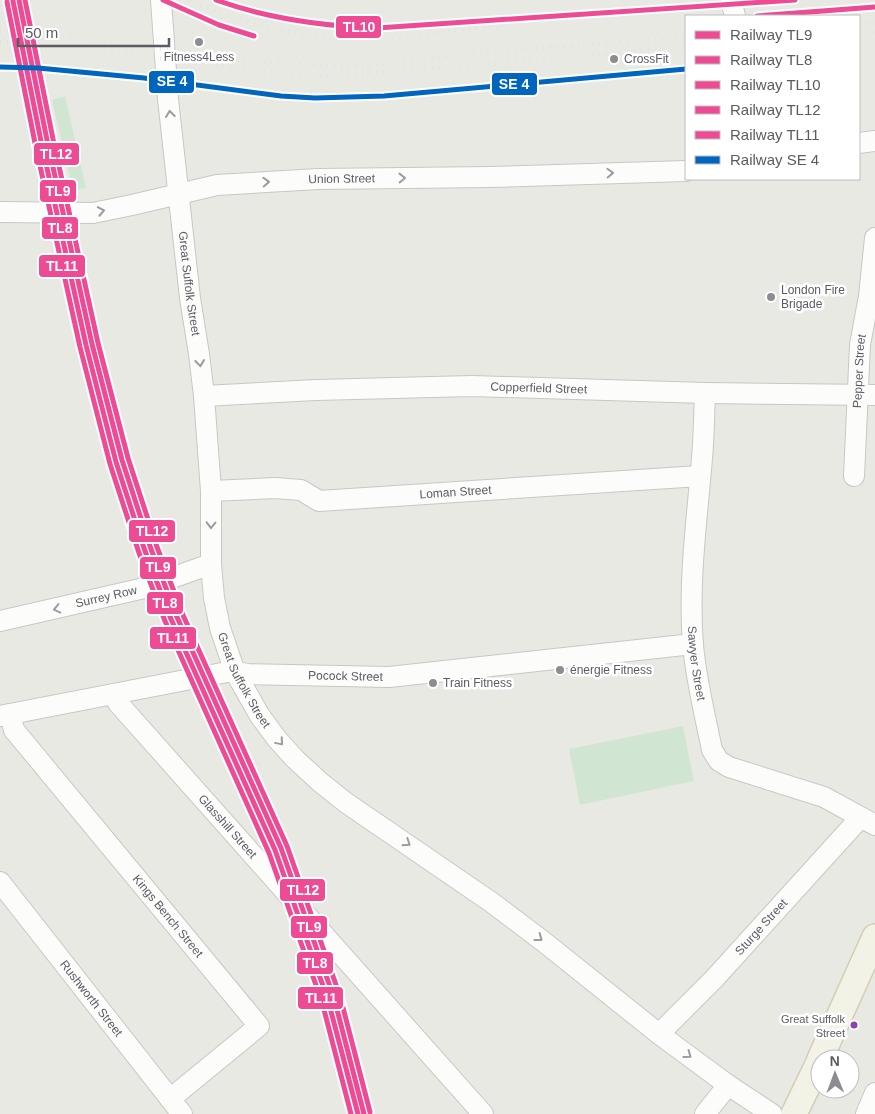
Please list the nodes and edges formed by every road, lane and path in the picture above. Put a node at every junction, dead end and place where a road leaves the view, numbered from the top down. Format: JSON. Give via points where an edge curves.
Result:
{"nodes":[{"id":1,"x":161,"y":0,"type":"edge"},
{"id":2,"x":731,"y":0,"type":"edge"},
{"id":3,"x":735,"y":15,"type":"edge"},
{"id":4,"x":875,"y":141,"type":"edge"},
{"id":5,"x":860,"y":143,"type":"edge"},
{"id":6,"x":685,"y":171,"type":"edge"},
{"id":7,"x":179,"y":193,"type":"junction"},
{"id":8,"x":0,"y":212,"type":"edge"},
{"id":9,"x":875,"y":238,"type":"edge"},
{"id":10,"x":705,"y":393,"type":"junction"},
{"id":11,"x":867,"y":395,"type":"edge"},
{"id":12,"x":204,"y":396,"type":"junction"},
{"id":13,"x":700,"y":476,"type":"junction"},
{"id":14,"x":854,"y":476,"type":"dead end"},
{"id":15,"x":212,"y":491,"type":"junction"},
{"id":16,"x":211,"y":564,"type":"junction"},
{"id":17,"x":0,"y":621,"type":"edge"},
{"id":18,"x":693,"y":644,"type":"junction"},
{"id":19,"x":235,"y":672,"type":"junction"},
{"id":20,"x":114,"y":694,"type":"junction"},
{"id":21,"x":5,"y":715,"type":"edge"},
{"id":22,"x":868,"y":822,"type":"edge"},
{"id":23,"x":0,"y":882,"type":"edge"},
{"id":24,"x":875,"y":937,"type":"edge"},
{"id":25,"x":659,"y":1034,"type":"junction"},
{"id":26,"x":825,"y":1049,"type":"edge"},
{"id":27,"x":810,"y":1081,"type":"edge"},
{"id":28,"x":728,"y":1085,"type":"junction"},
{"id":29,"x":875,"y":1093,"type":"edge"},
{"id":30,"x":176,"y":1106,"type":"edge"},
{"id":31,"x":483,"y":1114,"type":"edge"},
{"id":32,"x":705,"y":1114,"type":"edge"},
{"id":33,"x":772,"y":1114,"type":"edge"},
{"id":34,"x":794,"y":1114,"type":"edge"},
{"id":35,"x":866,"y":1114,"type":"edge"}],
"edges":[{"from":7,"to":1,"type":"street","name":"Great Suffolk Street","one_way":true},
{"from":2,"to":3,"type":"street"},
{"from":4,"to":5,"type":"street"},
{"from":7,"to":6,"type":"street","name":"Union Street","one_way":true,"via":[[217,185],[318,180]]},
{"from":8,"to":7,"type":"street","name":"Union Street","one_way":true,"via":[[93,213]]},
{"from":7,"to":12,"type":"street","name":"Great Suffolk Street","one_way":true},
{"from":9,"to":11,"type":"street","name":"Pepper Street","via":[[860,346]]},
{"from":10,"to":11,"type":"street","name":"Copperfield Street"},
{"from":10,"to":12,"type":"street","name":"Copperfield Street","via":[[472,386]]},
{"from":10,"to":13,"type":"street","name":"Sawyer Street"},
{"from":11,"to":14,"type":"street","name":"Pepper Street"},
{"from":12,"to":15,"type":"street","name":"Great Suffolk Street"},
{"from":13,"to":15,"type":"street","name":"Loman Street","via":[[320,501],[301,490]]},
{"from":13,"to":18,"type":"street","name":"Sawyer Street","via":[[692,590]]},
{"from":15,"to":16,"type":"street","name":"Great Suffolk Street","one_way":true},
{"from":16,"to":17,"type":"street","name":"Surrey Row","one_way":true,"via":[[123,593]]},
{"from":16,"to":19,"type":"street","name":"Great Suffolk Street","via":[[220,628]]},
{"from":18,"to":19,"type":"street","name":"Pocock Street","via":[[389,677]]},
{"from":18,"to":22,"type":"street","name":"Sawyer Street","via":[[712,750],[719,760],[730,768],[824,796]]},
{"from":19,"to":20,"type":"street","name":"Pocock Street"},
{"from":19,"to":25,"type":"street","name":"Great Suffolk Street","one_way":true,"via":[[260,716],[295,759],[320,782],[491,902]]},
{"from":20,"to":21,"type":"street","name":"Pocock Street"},
{"from":20,"to":31,"type":"street","name":"Glasshill Street","via":[[118,703]]},
{"from":21,"to":30,"type":"street","name":"Kings Bench Street","via":[[14,730],[259,1026]]},
{"from":22,"to":25,"type":"street","name":"Sturge Street"},
{"from":23,"to":30,"type":"street","name":"Rushworth Street"},
{"from":24,"to":26,"type":"main road"},
{"from":25,"to":28,"type":"street","name":"Great Suffolk Street","one_way":true},
{"from":27,"to":34,"type":"main road"},
{"from":28,"to":32,"type":"street"},
{"from":28,"to":33,"type":"street","name":"Great Suffolk Street"},
{"from":29,"to":35,"type":"street"}]}
